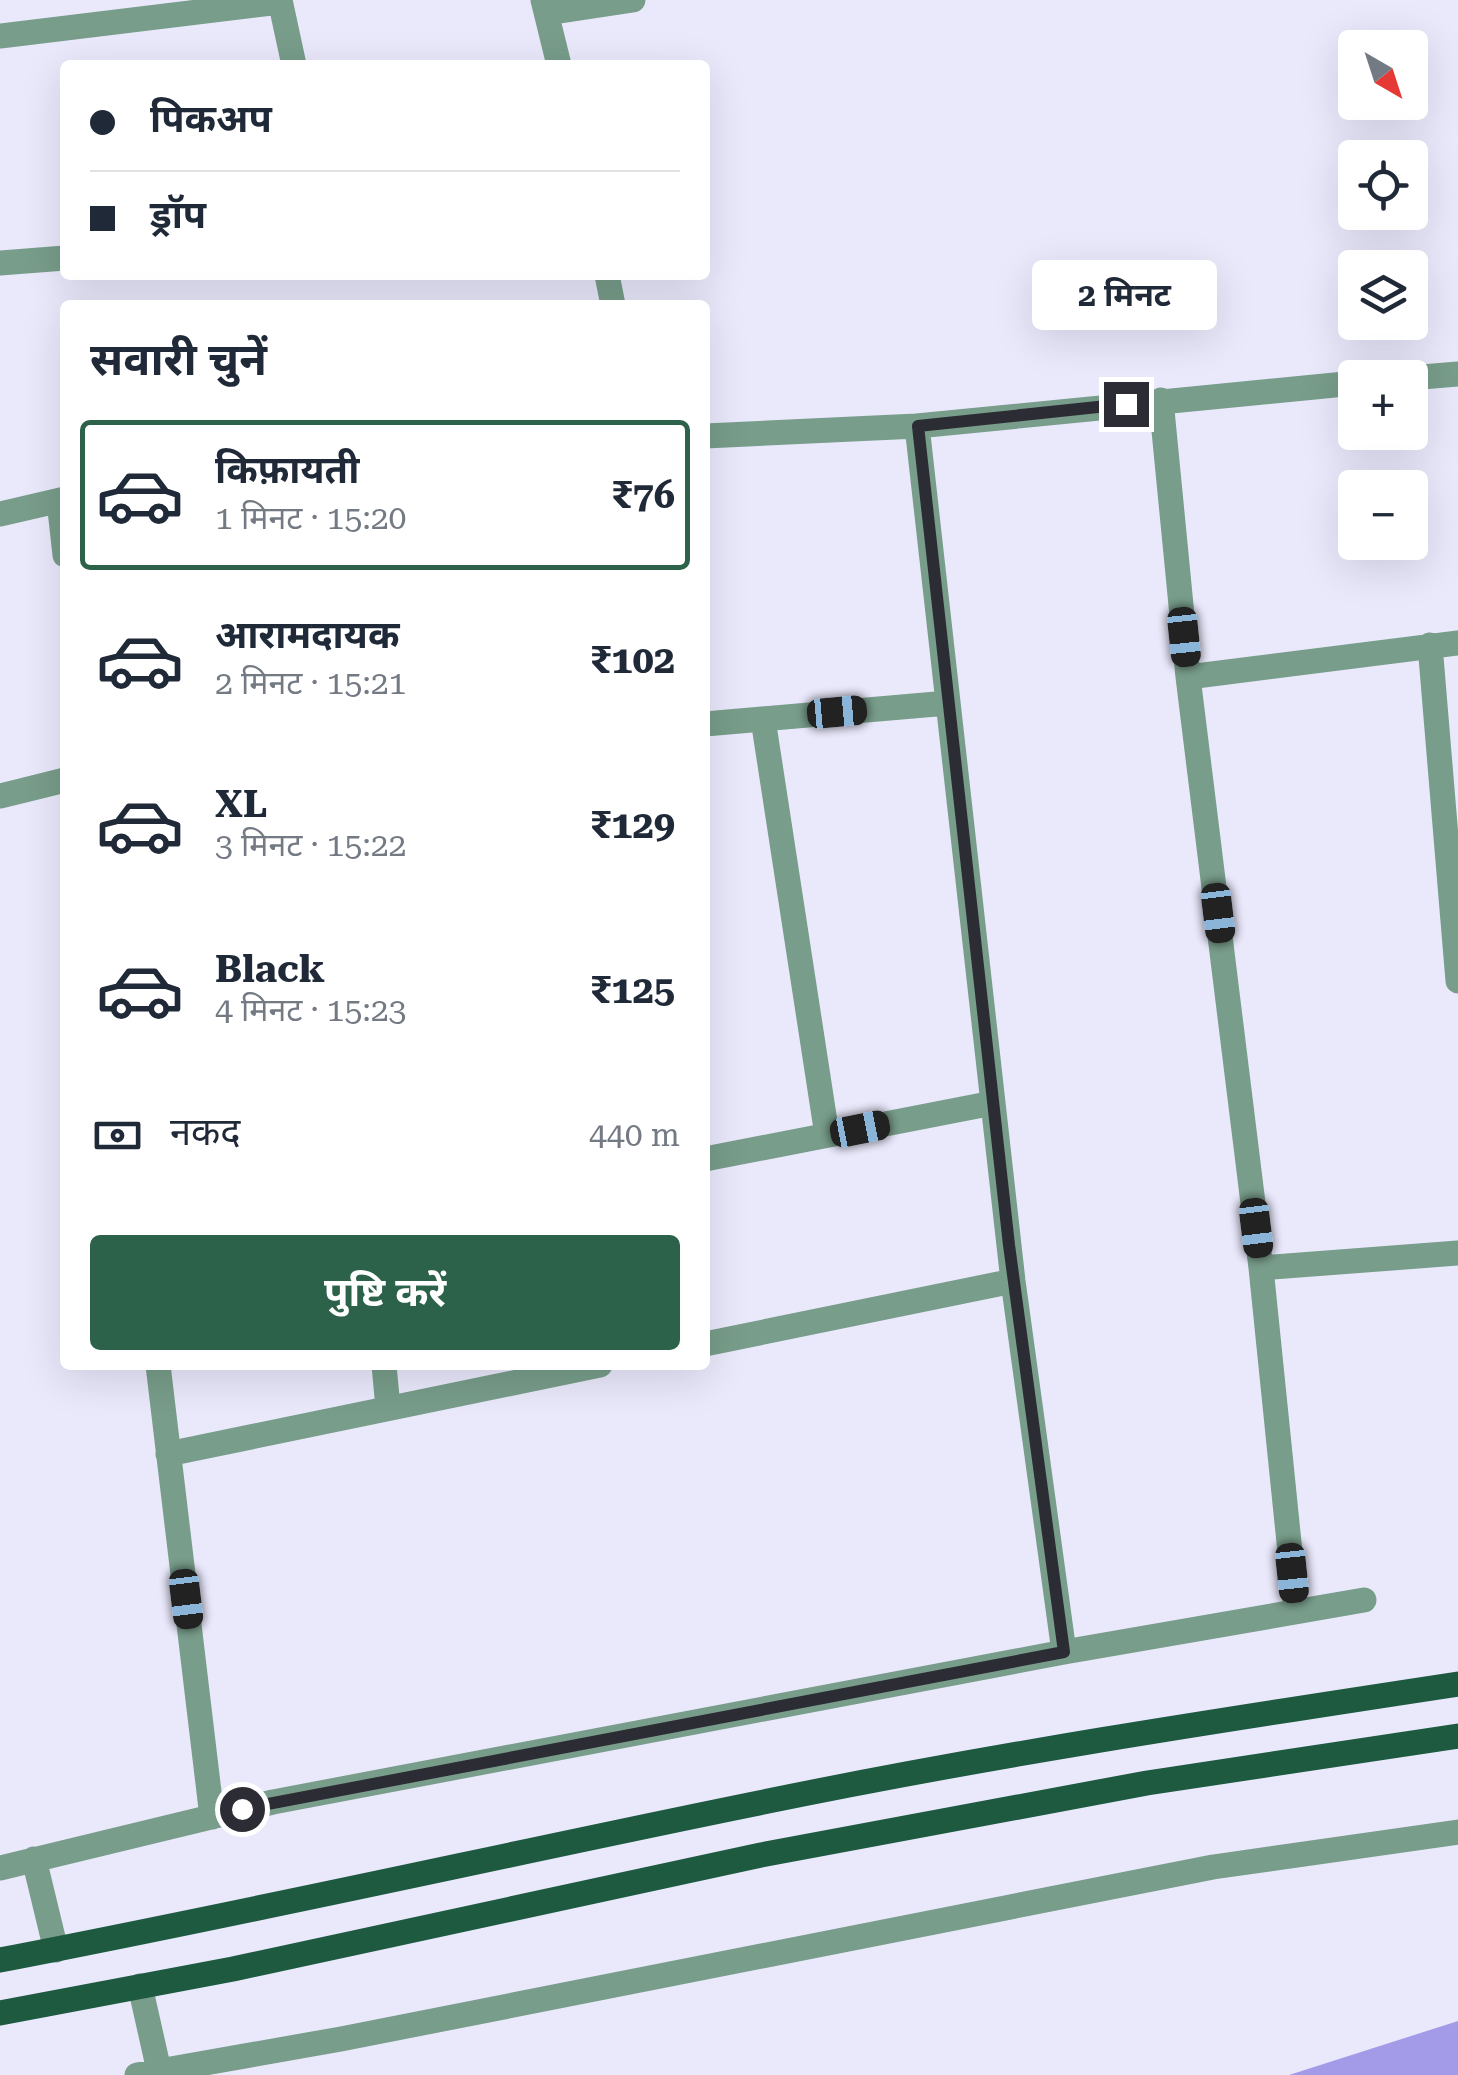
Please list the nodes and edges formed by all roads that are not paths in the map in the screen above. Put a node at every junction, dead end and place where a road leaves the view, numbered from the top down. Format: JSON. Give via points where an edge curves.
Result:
{"nodes":[{"id":1,"x":633,"y":0,"type":"edge"},
{"id":2,"x":280,"y":1,"type":"edge"},
{"id":3,"x":545,"y":7,"type":"edge"},
{"id":4,"x":0,"y":36,"type":"edge"},
{"id":5,"x":293,"y":60,"type":"edge"},
{"id":6,"x":558,"y":60,"type":"edge"},
{"id":7,"x":60,"y":258,"type":"edge"},
{"id":8,"x":0,"y":263,"type":"edge"},
{"id":9,"x":1458,"y":374,"type":"edge"},
{"id":10,"x":1428,"y":376,"type":"edge"},
{"id":11,"x":1338,"y":384,"type":"edge"},
{"id":12,"x":1161,"y":400,"type":"junction"},
{"id":13,"x":918,"y":426,"type":"junction"},
{"id":14,"x":710,"y":436,"type":"edge"},
{"id":15,"x":60,"y":500,"type":"edge"},
{"id":16,"x":0,"y":514,"type":"edge"},
{"id":17,"x":1458,"y":643,"type":"edge"},
{"id":18,"x":1430,"y":645,"type":"junction"},
{"id":19,"x":1188,"y":676,"type":"junction"},
{"id":20,"x":948,"y":703,"type":"junction"},
{"id":21,"x":763,"y":719,"type":"junction"},
{"id":22,"x":710,"y":724,"type":"edge"},
{"id":23,"x":60,"y":781,"type":"edge"},
{"id":24,"x":0,"y":796,"type":"edge"},
{"id":25,"x":1458,"y":981,"type":"edge"},
{"id":26,"x":993,"y":1103,"type":"junction"},
{"id":27,"x":827,"y":1135,"type":"junction"},
{"id":28,"x":710,"y":1158,"type":"edge"},
{"id":29,"x":1458,"y":1253,"type":"edge"},
{"id":30,"x":1262,"y":1268,"type":"junction"},
{"id":31,"x":1013,"y":1281,"type":"junction"},
{"id":32,"x":710,"y":1343,"type":"edge"},
{"id":33,"x":159,"y":1370,"type":"edge"},
{"id":34,"x":384,"y":1370,"type":"edge"},
{"id":35,"x":575,"y":1370,"type":"edge"},
{"id":36,"x":388,"y":1408,"type":"junction"},
{"id":37,"x":168,"y":1454,"type":"junction"},
{"id":38,"x":1364,"y":1600,"type":"dead end"},
{"id":39,"x":1296,"y":1611,"type":"junction"},
{"id":40,"x":1064,"y":1652,"type":"junction"},
{"id":41,"x":1458,"y":1684,"type":"edge"},
{"id":42,"x":1458,"y":1736,"type":"edge"},
{"id":43,"x":212,"y":1816,"type":"junction"},
{"id":44,"x":1458,"y":1832,"type":"edge"},
{"id":45,"x":34,"y":1859,"type":"junction"},
{"id":46,"x":0,"y":1868,"type":"edge"},
{"id":47,"x":56,"y":1950,"type":"junction"},
{"id":48,"x":0,"y":1960,"type":"edge"},
{"id":49,"x":140,"y":1986,"type":"junction"},
{"id":50,"x":0,"y":2013,"type":"edge"},
{"id":51,"x":152,"y":2074,"type":"edge"}],
"edges":[{"from":1,"to":3,"type":"street"},
{"from":2,"to":4,"type":"street"},
{"from":2,"to":5,"type":"street"},
{"from":3,"to":6,"type":"street"},
{"from":7,"to":8,"type":"street"},
{"from":9,"to":10,"type":"street"},
{"from":11,"to":12,"type":"street"},
{"from":12,"to":13,"type":"street"},
{"from":12,"to":19,"type":"street"},
{"from":13,"to":14,"type":"street"},
{"from":13,"to":20,"type":"street"},
{"from":15,"to":16,"type":"street"},
{"from":17,"to":18,"type":"street"},
{"from":18,"to":19,"type":"street"},
{"from":18,"to":25,"type":"street"},
{"from":19,"to":30,"type":"street"},
{"from":20,"to":21,"type":"street"},
{"from":20,"to":26,"type":"street"},
{"from":21,"to":22,"type":"street"},
{"from":21,"to":27,"type":"street"},
{"from":23,"to":24,"type":"street"},
{"from":26,"to":27,"type":"street"},
{"from":26,"to":31,"type":"street"},
{"from":27,"to":28,"type":"street"},
{"from":29,"to":30,"type":"street"},
{"from":30,"to":39,"type":"street"},
{"from":31,"to":32,"type":"street"},
{"from":31,"to":40,"type":"street"},
{"from":33,"to":37,"type":"street"},
{"from":34,"to":36,"type":"street"},
{"from":35,"to":36,"type":"street"},
{"from":36,"to":37,"type":"street"},
{"from":37,"to":43,"type":"street"},
{"from":38,"to":39,"type":"street"},
{"from":39,"to":40,"type":"street"},
{"from":40,"to":43,"type":"street"},
{"from":41,"to":47,"type":"main road","via":[[1138,1732],[771,1800]]},
{"from":42,"to":49,"type":"main road","via":[[1147,1783],[761,1854]]},
{"from":43,"to":45,"type":"street"},
{"from":44,"to":51,"type":"street","via":[[1214,1867]]},
{"from":45,"to":46,"type":"street"},
{"from":45,"to":47,"type":"street"},
{"from":47,"to":48,"type":"main road"},
{"from":49,"to":50,"type":"main road"},
{"from":49,"to":51,"type":"street"}]}
